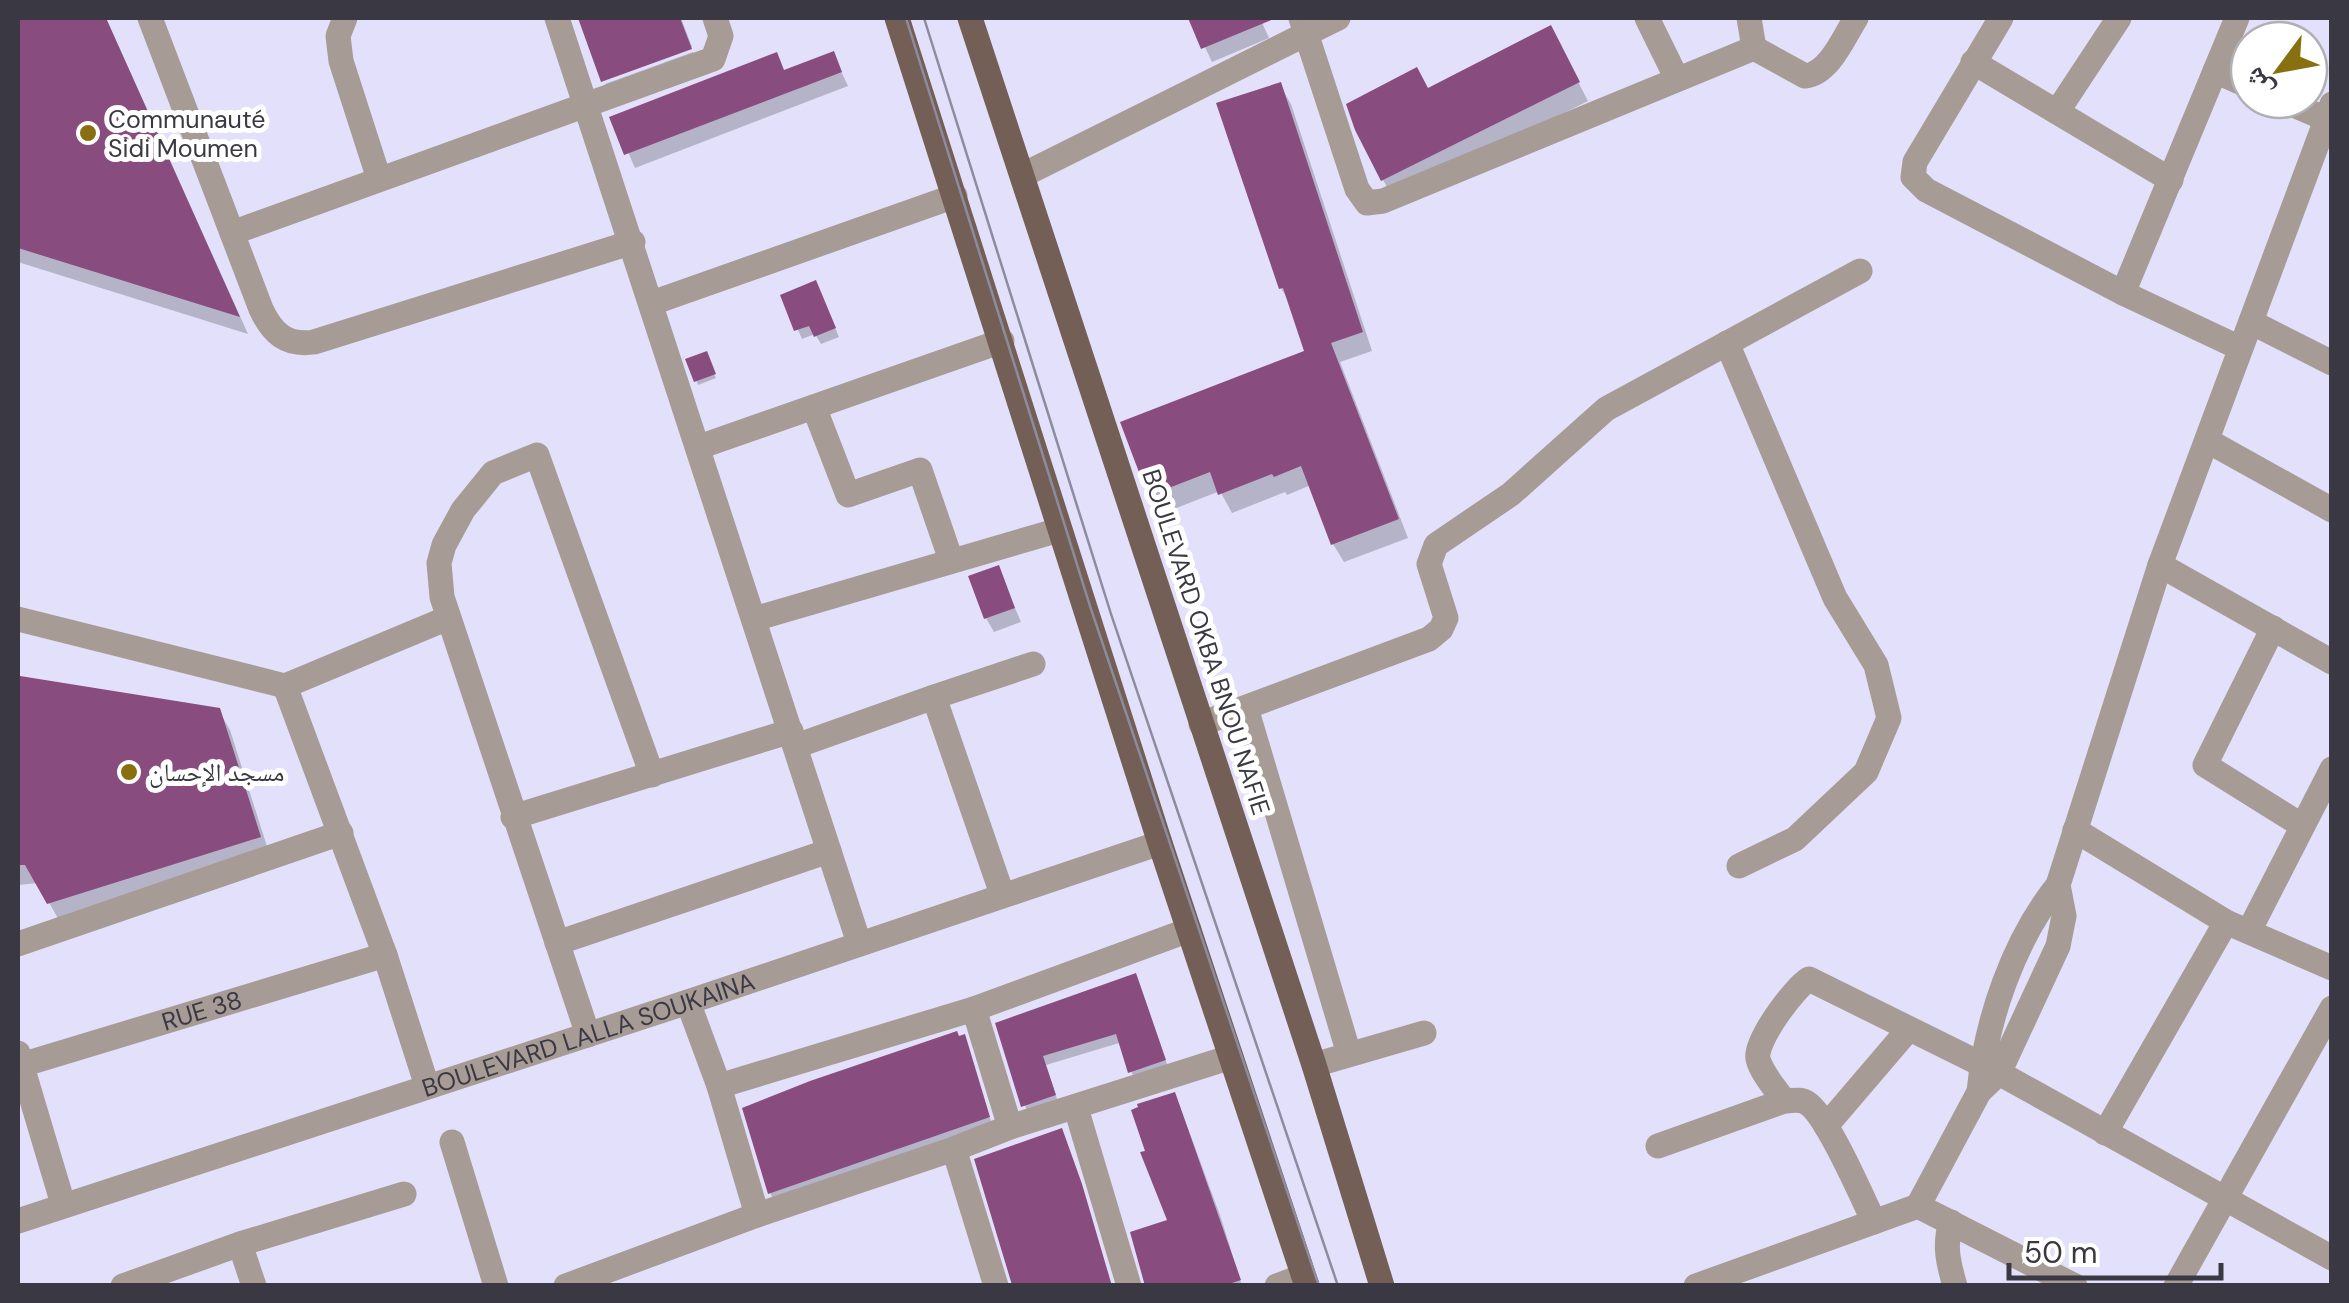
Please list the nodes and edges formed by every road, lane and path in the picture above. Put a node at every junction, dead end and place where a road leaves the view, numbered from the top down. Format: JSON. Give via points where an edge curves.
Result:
{"nodes":[{"id":1,"x":150,"y":18,"type":"edge"},
{"id":2,"x":345,"y":18,"type":"edge"},
{"id":3,"x":557,"y":18,"type":"edge"},
{"id":4,"x":715,"y":18,"type":"edge"},
{"id":5,"x":897,"y":18,"type":"edge"},
{"id":6,"x":970,"y":18,"type":"edge"},
{"id":7,"x":1338,"y":18,"type":"edge"},
{"id":8,"x":1647,"y":18,"type":"edge"},
{"id":9,"x":1750,"y":18,"type":"edge"},
{"id":10,"x":1856,"y":18,"type":"edge"},
{"id":11,"x":2001,"y":18,"type":"edge"},
{"id":12,"x":2119,"y":18,"type":"edge"},
{"id":13,"x":2229,"y":24,"type":"edge"},
{"id":14,"x":1304,"y":25,"type":"edge"},
{"id":15,"x":1754,"y":48,"type":"junction"},
{"id":16,"x":1973,"y":62,"type":"junction"},
{"id":17,"x":2215,"y":71,"type":"junction"},
{"id":18,"x":2229,"y":77,"type":"edge"},
{"id":19,"x":1677,"y":79,"type":"junction"},
{"id":20,"x":586,"y":103,"type":"junction"},
{"id":21,"x":2057,"y":112,"type":"junction"},
{"id":22,"x":2326,"y":120,"type":"edge"},
{"id":23,"x":1023,"y":175,"type":"junction"},
{"id":24,"x":379,"y":179,"type":"junction"},
{"id":25,"x":2171,"y":180,"type":"junction"},
{"id":26,"x":955,"y":196,"type":"junction"},
{"id":27,"x":232,"y":233,"type":"junction"},
{"id":28,"x":633,"y":242,"type":"junction"},
{"id":29,"x":1860,"y":271,"type":"dead end"},
{"id":30,"x":2123,"y":293,"type":"junction"},
{"id":31,"x":652,"y":303,"type":"junction"},
{"id":32,"x":2251,"y":322,"type":"junction"},
{"id":33,"x":1002,"y":341,"type":"junction"},
{"id":34,"x":1727,"y":343,"type":"junction"},
{"id":35,"x":2240,"y":348,"type":"junction"},
{"id":36,"x":2332,"y":363,"type":"edge"},
{"id":37,"x":814,"y":407,"type":"junction"},
{"id":38,"x":2208,"y":441,"type":"junction"},
{"id":39,"x":700,"y":447,"type":"junction"},
{"id":40,"x":2332,"y":510,"type":"edge"},
{"id":41,"x":1059,"y":530,"type":"junction"},
{"id":42,"x":951,"y":560,"type":"junction"},
{"id":43,"x":2160,"y":565,"type":"junction"},
{"id":44,"x":448,"y":618,"type":"junction"},
{"id":45,"x":18,"y":619,"type":"edge"},
{"id":46,"x":754,"y":619,"type":"junction"},
{"id":47,"x":2273,"y":628,"type":"junction"},
{"id":48,"x":2332,"y":662,"type":"edge"},
{"id":49,"x":1032,"y":664,"type":"dead end"},
{"id":50,"x":285,"y":686,"type":"junction"},
{"id":51,"x":934,"y":697,"type":"junction"},
{"id":52,"x":1246,"y":708,"type":"junction"},
{"id":53,"x":1201,"y":724,"type":"junction"},
{"id":54,"x":793,"y":739,"type":"junction"},
{"id":55,"x":2332,"y":769,"type":"edge"},
{"id":56,"x":652,"y":775,"type":"junction"},
{"id":57,"x":514,"y":816,"type":"junction"},
{"id":58,"x":2301,"y":825,"type":"junction"},
{"id":59,"x":2075,"y":830,"type":"junction"},
{"id":60,"x":341,"y":833,"type":"junction"},
{"id":61,"x":1160,"y":844,"type":"junction"},
{"id":62,"x":829,"y":851,"type":"junction"},
{"id":63,"x":1739,"y":866,"type":"dead end"},
{"id":64,"x":2058,"y":884,"type":"junction"},
{"id":65,"x":1002,"y":894,"type":"junction"},
{"id":66,"x":2238,"y":926,"type":"junction"},
{"id":67,"x":1190,"y":930,"type":"junction"},
{"id":68,"x":557,"y":943,"type":"junction"},
{"id":69,"x":859,"y":943,"type":"junction"},
{"id":70,"x":18,"y":944,"type":"edge"},
{"id":71,"x":385,"y":955,"type":"junction"},
{"id":72,"x":2332,"y":968,"type":"edge"},
{"id":73,"x":688,"y":1002,"type":"junction"},
{"id":74,"x":2332,"y":1008,"type":"edge"},
{"id":75,"x":974,"y":1010,"type":"junction"},
{"id":76,"x":1908,"y":1030,"type":"junction"},
{"id":77,"x":1424,"y":1033,"type":"dead end"},
{"id":78,"x":588,"y":1035,"type":"junction"},
{"id":79,"x":1349,"y":1054,"type":"junction"},
{"id":80,"x":1231,"y":1057,"type":"junction"},
{"id":81,"x":19,"y":1061,"type":"edge"},
{"id":82,"x":1314,"y":1064,"type":"junction"},
{"id":83,"x":1990,"y":1069,"type":"junction"},
{"id":84,"x":428,"y":1086,"type":"junction"},
{"id":85,"x":719,"y":1086,"type":"junction"},
{"id":86,"x":1784,"y":1102,"type":"junction"},
{"id":87,"x":1076,"y":1108,"type":"junction"},
{"id":88,"x":1826,"y":1126,"type":"junction"},
{"id":89,"x":1010,"y":1127,"type":"junction"},
{"id":90,"x":2106,"y":1134,"type":"junction"},
{"id":91,"x":452,"y":1142,"type":"dead end"},
{"id":92,"x":1658,"y":1146,"type":"dead end"},
{"id":93,"x":954,"y":1149,"type":"junction"},
{"id":94,"x":404,"y":1194,"type":"dead end"},
{"id":95,"x":2223,"y":1198,"type":"junction"},
{"id":96,"x":64,"y":1204,"type":"junction"},
{"id":97,"x":1918,"y":1206,"type":"junction"},
{"id":98,"x":756,"y":1215,"type":"junction"},
{"id":99,"x":18,"y":1221,"type":"edge"},
{"id":100,"x":1874,"y":1222,"type":"junction"},
{"id":101,"x":1951,"y":1222,"type":"junction"},
{"id":102,"x":240,"y":1244,"type":"junction"},
{"id":103,"x":2332,"y":1258,"type":"edge"},
{"id":104,"x":1305,"y":1281,"type":"edge"},
{"id":105,"x":123,"y":1286,"type":"edge"},
{"id":106,"x":254,"y":1286,"type":"edge"},
{"id":107,"x":496,"y":1286,"type":"edge"},
{"id":108,"x":566,"y":1286,"type":"edge"},
{"id":109,"x":996,"y":1286,"type":"edge"},
{"id":110,"x":1129,"y":1286,"type":"edge"},
{"id":111,"x":1277,"y":1286,"type":"edge"},
{"id":112,"x":1382,"y":1286,"type":"edge"},
{"id":113,"x":1696,"y":1286,"type":"edge"},
{"id":114,"x":1954,"y":1286,"type":"edge"},
{"id":115,"x":2075,"y":1286,"type":"edge"},
{"id":116,"x":2176,"y":1286,"type":"edge"}],
"edges":[{"from":1,"to":27,"type":"street"},
{"from":2,"to":24,"type":"street","via":[[338,36],[341,61]]},
{"from":3,"to":20,"type":"street"},
{"from":4,"to":20,"type":"street","via":[[721,36],[713,59]]},
{"from":5,"to":26,"type":"main road"},
{"from":6,"to":23,"type":"main road","name":"BOULEVARD OKBA BNOU NAFIE"},
{"from":7,"to":14,"type":"street"},
{"from":8,"to":19,"type":"street"},
{"from":9,"to":15,"type":"street"},
{"from":10,"to":15,"type":"street","via":[[1814,76]]},
{"from":11,"to":16,"type":"street"},
{"from":12,"to":21,"type":"street"},
{"from":13,"to":17,"type":"street"},
{"from":14,"to":19,"type":"street","via":[[1356,189],[1367,203]]},
{"from":14,"to":23,"type":"street"},
{"from":15,"to":19,"type":"street"},
{"from":16,"to":21,"type":"street"},
{"from":16,"to":30,"type":"street","via":[[1915,162],[1913,177],[1926,190]]},
{"from":17,"to":18,"type":"street"},
{"from":17,"to":25,"type":"street"},
{"from":20,"to":24,"type":"street"},
{"from":20,"to":28,"type":"street"},
{"from":21,"to":25,"type":"street"},
{"from":22,"to":32,"type":"street"},
{"from":23,"to":53,"type":"main road","name":"BOULEVARD OKBA BNOU NAFIE"},
{"from":24,"to":27,"type":"street"},
{"from":25,"to":30,"type":"street"},
{"from":26,"to":31,"type":"street"},
{"from":26,"to":33,"type":"main road"},
{"from":27,"to":28,"type":"street","via":[[268,324],[300,344]]},
{"from":28,"to":31,"type":"street"},
{"from":29,"to":34,"type":"street"},
{"from":30,"to":35,"type":"street"},
{"from":31,"to":39,"type":"street"},
{"from":32,"to":35,"type":"street"},
{"from":32,"to":36,"type":"street"},
{"from":33,"to":37,"type":"street"},
{"from":33,"to":41,"type":"main road"},
{"from":34,"to":52,"type":"street","via":[[1606,408],[1511,494],[1436,545],[1429,564],[1446,618],[1429,640]]},
{"from":34,"to":63,"type":"street","via":[[1835,598],[1876,665],[1889,718],[1866,772],[1795,839]]},
{"from":35,"to":38,"type":"street"},
{"from":37,"to":39,"type":"street"},
{"from":37,"to":42,"type":"street","via":[[848,495],[920,470]]},
{"from":38,"to":40,"type":"street"},
{"from":38,"to":43,"type":"street"},
{"from":39,"to":46,"type":"street"},
{"from":41,"to":42,"type":"street"},
{"from":41,"to":61,"type":"main road"},
{"from":42,"to":46,"type":"street"},
{"from":43,"to":47,"type":"street"},
{"from":43,"to":59,"type":"street"},
{"from":44,"to":50,"type":"street"},
{"from":44,"to":56,"type":"street","via":[[440,562],[454,528],[492,473],[537,455]]},
{"from":44,"to":57,"type":"street"},
{"from":45,"to":50,"type":"street"},
{"from":46,"to":54,"type":"street"},
{"from":47,"to":48,"type":"street"},
{"from":47,"to":58,"type":"street","via":[[2205,765]]},
{"from":49,"to":51,"type":"street"},
{"from":50,"to":60,"type":"street"},
{"from":51,"to":54,"type":"street"},
{"from":51,"to":65,"type":"street"},
{"from":52,"to":53,"type":"street"},
{"from":52,"to":79,"type":"street"},
{"from":53,"to":82,"type":"main road","name":"BOULEVARD OKBA BNOU NAFIE"},
{"from":54,"to":56,"type":"street"},
{"from":54,"to":62,"type":"street"},
{"from":55,"to":58,"type":"street"},
{"from":56,"to":57,"type":"street"},
{"from":57,"to":68,"type":"street"},
{"from":58,"to":66,"type":"street"},
{"from":59,"to":64,"type":"street"},
{"from":59,"to":66,"type":"street"},
{"from":60,"to":70,"type":"street"},
{"from":60,"to":71,"type":"street"},
{"from":61,"to":65,"type":"street","name":"BOULEVARD LALLA SOUKAINA"},
{"from":61,"to":67,"type":"main road"},
{"from":62,"to":68,"type":"street"},
{"from":62,"to":69,"type":"street"},
{"from":64,"to":83,"type":"street","via":[[2023,938]]},
{"from":64,"to":83,"type":"street","via":[[2064,916],[2058,946]]},
{"from":65,"to":69,"type":"street","name":"BOULEVARD LALLA SOUKAINA"},
{"from":66,"to":72,"type":"street"},
{"from":66,"to":90,"type":"street"},
{"from":67,"to":75,"type":"street"},
{"from":67,"to":80,"type":"main road"},
{"from":68,"to":78,"type":"street"},
{"from":69,"to":73,"type":"street","name":"BOULEVARD LALLA SOUKAINA"},
{"from":71,"to":81,"type":"street","name":"RUE 38"},
{"from":71,"to":84,"type":"street"},
{"from":73,"to":78,"type":"street","name":"BOULEVARD LALLA SOUKAINA"},
{"from":73,"to":85,"type":"street"},
{"from":74,"to":95,"type":"street"},
{"from":75,"to":85,"type":"street"},
{"from":75,"to":89,"type":"street"},
{"from":76,"to":83,"type":"street"},
{"from":76,"to":86,"type":"street","via":[[1809,979],[1797,986],[1758,1045],[1758,1060]]},
{"from":76,"to":88,"type":"street"},
{"from":77,"to":79,"type":"street"},
{"from":78,"to":84,"type":"street","name":"BOULEVARD LALLA SOUKAINA"},
{"from":79,"to":82,"type":"street"},
{"from":80,"to":87,"type":"street"},
{"from":80,"to":104,"type":"main road"},
{"from":81,"to":96,"type":"street"},
{"from":82,"to":112,"type":"main road","name":"BOULEVARD OKBA BNOU NAFIE"},
{"from":83,"to":90,"type":"street"},
{"from":83,"to":97,"type":"street"},
{"from":84,"to":96,"type":"street","name":"BOULEVARD LALLA SOUKAINA"},
{"from":85,"to":98,"type":"street"},
{"from":86,"to":88,"type":"street","via":[[1810,1104]]},
{"from":86,"to":92,"type":"street"},
{"from":87,"to":89,"type":"street"},
{"from":87,"to":110,"type":"street"},
{"from":88,"to":100,"type":"street"},
{"from":89,"to":93,"type":"street"},
{"from":90,"to":95,"type":"street"},
{"from":91,"to":107,"type":"street"},
{"from":93,"to":98,"type":"street"},
{"from":93,"to":109,"type":"street"},
{"from":94,"to":102,"type":"street"},
{"from":95,"to":103,"type":"street"},
{"from":95,"to":116,"type":"street"},
{"from":96,"to":99,"type":"street","name":"BOULEVARD LALLA SOUKAINA"},
{"from":97,"to":100,"type":"street"},
{"from":97,"to":101,"type":"street"},
{"from":98,"to":108,"type":"street"},
{"from":100,"to":113,"type":"street"},
{"from":101,"to":114,"type":"street","via":[[1946,1258]]},
{"from":101,"to":115,"type":"street"},
{"from":102,"to":105,"type":"street"},
{"from":102,"to":106,"type":"street"},
{"from":104,"to":111,"type":"street"}]}
